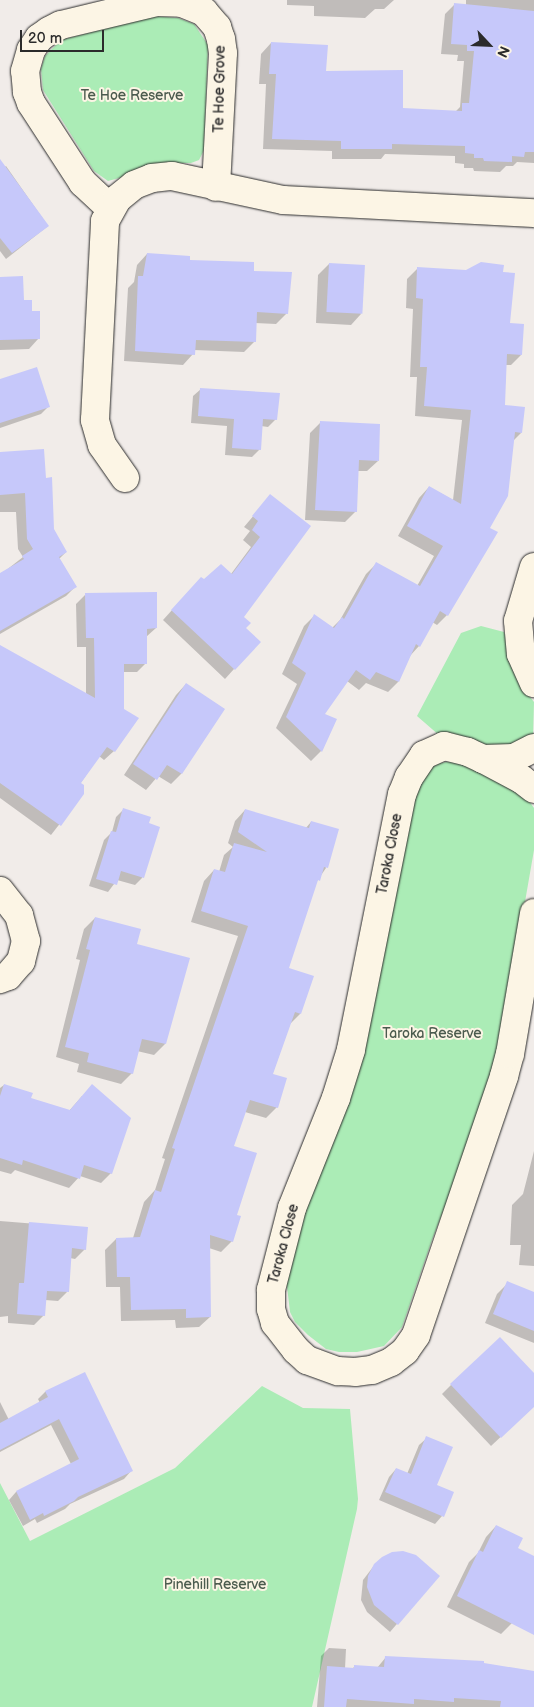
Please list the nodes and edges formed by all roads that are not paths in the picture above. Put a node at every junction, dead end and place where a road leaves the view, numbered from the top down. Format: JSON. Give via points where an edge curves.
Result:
{"nodes":[{"id":1,"x":216,"y":187,"type":"junction"},
{"id":2,"x":110,"y":208,"type":"junction"},
{"id":3,"x":534,"y":213,"type":"edge"},
{"id":4,"x":125,"y":478,"type":"dead end"},
{"id":5,"x":534,"y":567,"type":"edge"},
{"id":6,"x":534,"y":683,"type":"edge"},
{"id":7,"x":534,"y":748,"type":"edge"},
{"id":8,"x":483,"y":758,"type":"junction"},
{"id":9,"x":534,"y":789,"type":"edge"},
{"id":10,"x":0,"y":890,"type":"edge"},
{"id":11,"x":534,"y":913,"type":"edge"},
{"id":12,"x":0,"y":979,"type":"edge"}],
"edges":[{"from":1,"to":2,"type":"street","via":[[172,176],[152,178],[134,185]]},
{"from":1,"to":2,"type":"street","name":"Te Hoe Grove","via":[[221,39],[217,27],[204,12],[182,3],[157,2],[61,24],[49,30],[31,50],[25,71],[31,102],[83,183]]},
{"from":1,"to":3,"type":"street","via":[[283,200]]},
{"from":2,"to":4,"type":"street","via":[[103,236],[95,420],[102,446]]},
{"from":5,"to":6,"type":"street","via":[[518,621],[521,654]]},
{"from":7,"to":8,"type":"street","name":"Taroka Close","via":[[514,758]]},
{"from":8,"to":9,"type":"street","name":"Taroka Close"},
{"from":8,"to":11,"type":"street","name":"Taroka Close","via":[[444,746],[433,749],[416,764],[402,794],[350,1050],[336,1098],[292,1208],[272,1290],[271,1309],[275,1323],[307,1360],[338,1371],[372,1370],[391,1362],[405,1351],[416,1335],[508,1061]]},
{"from":10,"to":12,"type":"street","via":[[18,915],[26,941],[21,962],[8,976]]}]}
